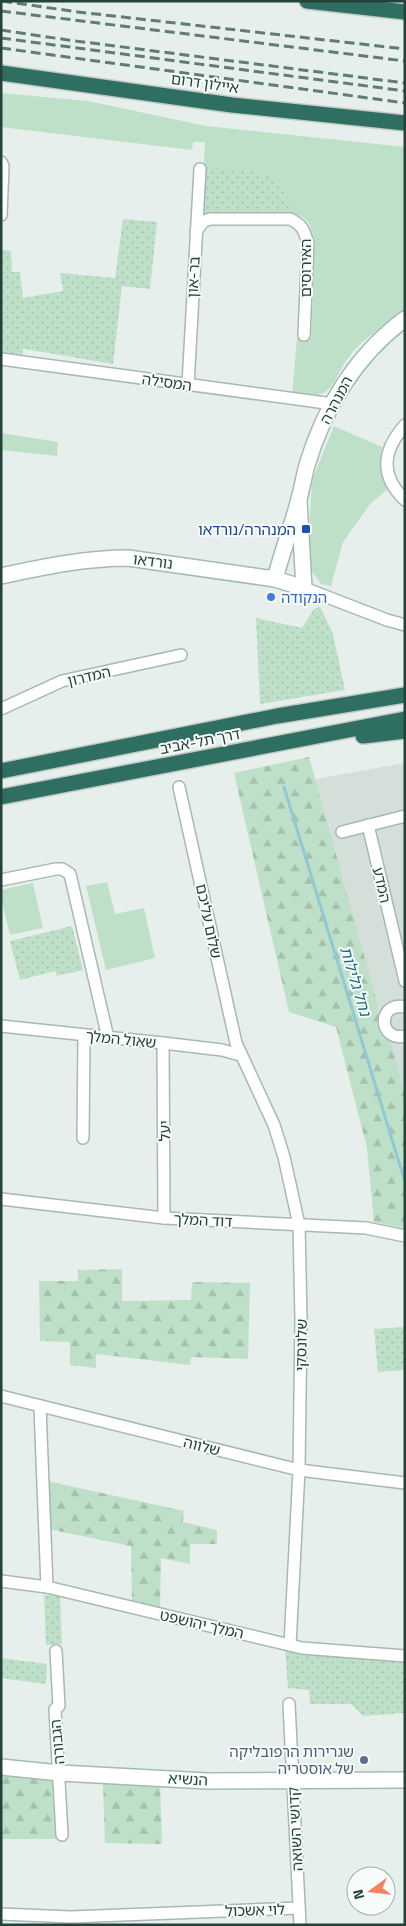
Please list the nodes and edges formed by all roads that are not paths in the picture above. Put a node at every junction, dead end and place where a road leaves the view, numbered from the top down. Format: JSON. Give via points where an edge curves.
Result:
{"nodes":[{"id":1,"x":307,"y":1,"type":"edge"},
{"id":2,"x":405,"y":12,"type":"edge"},
{"id":3,"x":1,"y":73,"type":"edge"},
{"id":4,"x":405,"y":124,"type":"edge"},
{"id":5,"x":1,"y":162,"type":"edge"},
{"id":6,"x":200,"y":169,"type":"dead end"},
{"id":7,"x":1,"y":215,"type":"edge"},
{"id":8,"x":196,"y":231,"type":"junction"},
{"id":9,"x":405,"y":319,"type":"edge"},
{"id":10,"x":304,"y":335,"type":"dead end"},
{"id":11,"x":1,"y":359,"type":"edge"},
{"id":12,"x":188,"y":385,"type":"junction"},
{"id":13,"x":333,"y":404,"type":"junction"},
{"id":14,"x":405,"y":425,"type":"edge"},
{"id":15,"x":299,"y":500,"type":"junction"},
{"id":16,"x":405,"y":500,"type":"edge"},
{"id":17,"x":1,"y":576,"type":"edge"},
{"id":18,"x":275,"y":579,"type":"junction"},
{"id":19,"x":304,"y":588,"type":"junction"},
{"id":20,"x":405,"y":625,"type":"edge"},
{"id":21,"x":181,"y":655,"type":"dead end"},
{"id":22,"x":405,"y":695,"type":"edge"},
{"id":23,"x":1,"y":709,"type":"edge"},
{"id":24,"x":405,"y":719,"type":"edge"},
{"id":25,"x":405,"y":731,"type":"edge"},
{"id":26,"x":227,"y":753,"type":"junction"},
{"id":27,"x":1,"y":771,"type":"edge"},
{"id":28,"x":179,"y":786,"type":"dead end"},
{"id":29,"x":1,"y":797,"type":"edge"},
{"id":30,"x":405,"y":816,"type":"edge"},
{"id":31,"x":368,"y":825,"type":"junction"},
{"id":32,"x":342,"y":832,"type":"dead end"},
{"id":33,"x":1,"y":880,"type":"edge"},
{"id":34,"x":405,"y":981,"type":"edge"},
{"id":35,"x":405,"y":1007,"type":"edge"},
{"id":36,"x":1,"y":1026,"type":"edge"},
{"id":37,"x":84,"y":1035,"type":"junction"},
{"id":38,"x":405,"y":1036,"type":"edge"},
{"id":39,"x":108,"y":1038,"type":"junction"},
{"id":40,"x":163,"y":1043,"type":"junction"},
{"id":41,"x":240,"y":1055,"type":"junction"},
{"id":42,"x":83,"y":1138,"type":"dead end"},
{"id":43,"x":1,"y":1199,"type":"edge"},
{"id":44,"x":164,"y":1218,"type":"junction"},
{"id":45,"x":299,"y":1225,"type":"junction"},
{"id":46,"x":405,"y":1236,"type":"edge"},
{"id":47,"x":1,"y":1396,"type":"edge"},
{"id":48,"x":40,"y":1407,"type":"junction"},
{"id":49,"x":299,"y":1470,"type":"junction"},
{"id":50,"x":405,"y":1483,"type":"edge"},
{"id":51,"x":1,"y":1580,"type":"edge"},
{"id":52,"x":47,"y":1587,"type":"junction"},
{"id":53,"x":290,"y":1645,"type":"junction"},
{"id":54,"x":56,"y":1651,"type":"dead end"},
{"id":55,"x":405,"y":1656,"type":"edge"},
{"id":56,"x":288,"y":1704,"type":"dead end"},
{"id":57,"x":1,"y":1767,"type":"edge"},
{"id":58,"x":60,"y":1773,"type":"junction"},
{"id":59,"x":293,"y":1780,"type":"junction"},
{"id":60,"x":405,"y":1780,"type":"edge"},
{"id":61,"x":62,"y":1834,"type":"dead end"},
{"id":62,"x":299,"y":1908,"type":"junction"},
{"id":63,"x":1,"y":1914,"type":"edge"},
{"id":64,"x":300,"y":1925,"type":"edge"}],
"edges":[{"from":1,"to":2,"type":"highway"},
{"from":3,"to":4,"type":"highway","name":"איילון דרום","via":[[232,105]]},
{"from":5,"to":7,"type":"street"},
{"from":6,"to":8,"type":"street","name":"בר-און"},
{"from":8,"to":10,"type":"street","name":"האירוסים","via":[[210,219],[290,219],[300,224],[308,243]]},
{"from":8,"to":12,"type":"street","name":"בר-און"},
{"from":9,"to":13,"type":"street","name":"המנהרה","via":[[386,333],[353,369]]},
{"from":11,"to":12,"type":"street","name":"המסילה"},
{"from":12,"to":13,"type":"street","name":"המסילה"},
{"from":13,"to":15,"type":"street","name":"המנהרה","via":[[307,465]]},
{"from":14,"to":16,"type":"street","via":[[387,451],[390,481]]},
{"from":15,"to":18,"type":"street","name":"המנהרה"},
{"from":15,"to":19,"type":"street","name":"המנהרה"},
{"from":17,"to":18,"type":"street","name":"נורדאו","via":[[104,558],[128,558]]},
{"from":18,"to":19,"type":"street","name":"נורדאו"},
{"from":19,"to":20,"type":"street"},
{"from":21,"to":23,"type":"street","name":"המדרון","via":[[62,681]]},
{"from":22,"to":27,"type":"highway","name":"דרך תל-אביב","via":[[278,716]]},
{"from":24,"to":26,"type":"highway","name":"דרך תל-אביב"},
{"from":25,"to":26,"type":"highway"},
{"from":26,"to":29,"type":"highway","name":"דרך תל-אביב"},
{"from":28,"to":41,"type":"street","name":"שלום עליכם"},
{"from":30,"to":31,"type":"street"},
{"from":31,"to":32,"type":"street"},
{"from":31,"to":34,"type":"street","name":"המדע"},
{"from":33,"to":39,"type":"street","via":[[56,868],[70,874]]},
{"from":35,"to":38,"type":"street","via":[[389,1010],[384,1022],[392,1035]]},
{"from":36,"to":37,"type":"street","name":"שאול המלך"},
{"from":37,"to":39,"type":"street","name":"שאול המלך"},
{"from":37,"to":42,"type":"street"},
{"from":39,"to":40,"type":"street","name":"שאול המלך"},
{"from":40,"to":41,"type":"street","name":"שאול המלך"},
{"from":40,"to":44,"type":"street","name":"יעל"},
{"from":41,"to":45,"type":"street","name":"שלונסקי","via":[[274,1125]]},
{"from":43,"to":44,"type":"street","name":"דוד המלך"},
{"from":44,"to":45,"type":"street","name":"דוד המלך"},
{"from":45,"to":46,"type":"street","name":"דוד המלך","via":[[366,1228]]},
{"from":45,"to":49,"type":"street","name":"שלונסקי","via":[[302,1319]]},
{"from":47,"to":48,"type":"street","name":"שלווה"},
{"from":48,"to":49,"type":"street","name":"שלווה"},
{"from":48,"to":52,"type":"street"},
{"from":49,"to":50,"type":"street","name":"שלווה"},
{"from":49,"to":53,"type":"street","name":"שלונסקי"},
{"from":51,"to":52,"type":"street","name":"המלך יהושפט"},
{"from":52,"to":53,"type":"street","name":"המלך יהושפט"},
{"from":53,"to":55,"type":"street","name":"המלך יהושפט"},
{"from":54,"to":58,"type":"street","name":"הגבורה","via":[[59,1706],[55,1709]]},
{"from":56,"to":59,"type":"street","name":"קדושי השואה"},
{"from":57,"to":58,"type":"street","name":"הנשיא"},
{"from":58,"to":59,"type":"street","name":"הנשיא","via":[[207,1781]]},
{"from":58,"to":61,"type":"street","name":"הגבורה"},
{"from":59,"to":60,"type":"street","name":"הנשיא"},
{"from":59,"to":62,"type":"street","name":"קדושי השואה"},
{"from":62,"to":63,"type":"street","name":"לוי אשכול","via":[[71,1917]]},
{"from":62,"to":64,"type":"street","name":"קדושי השואה"}]}
